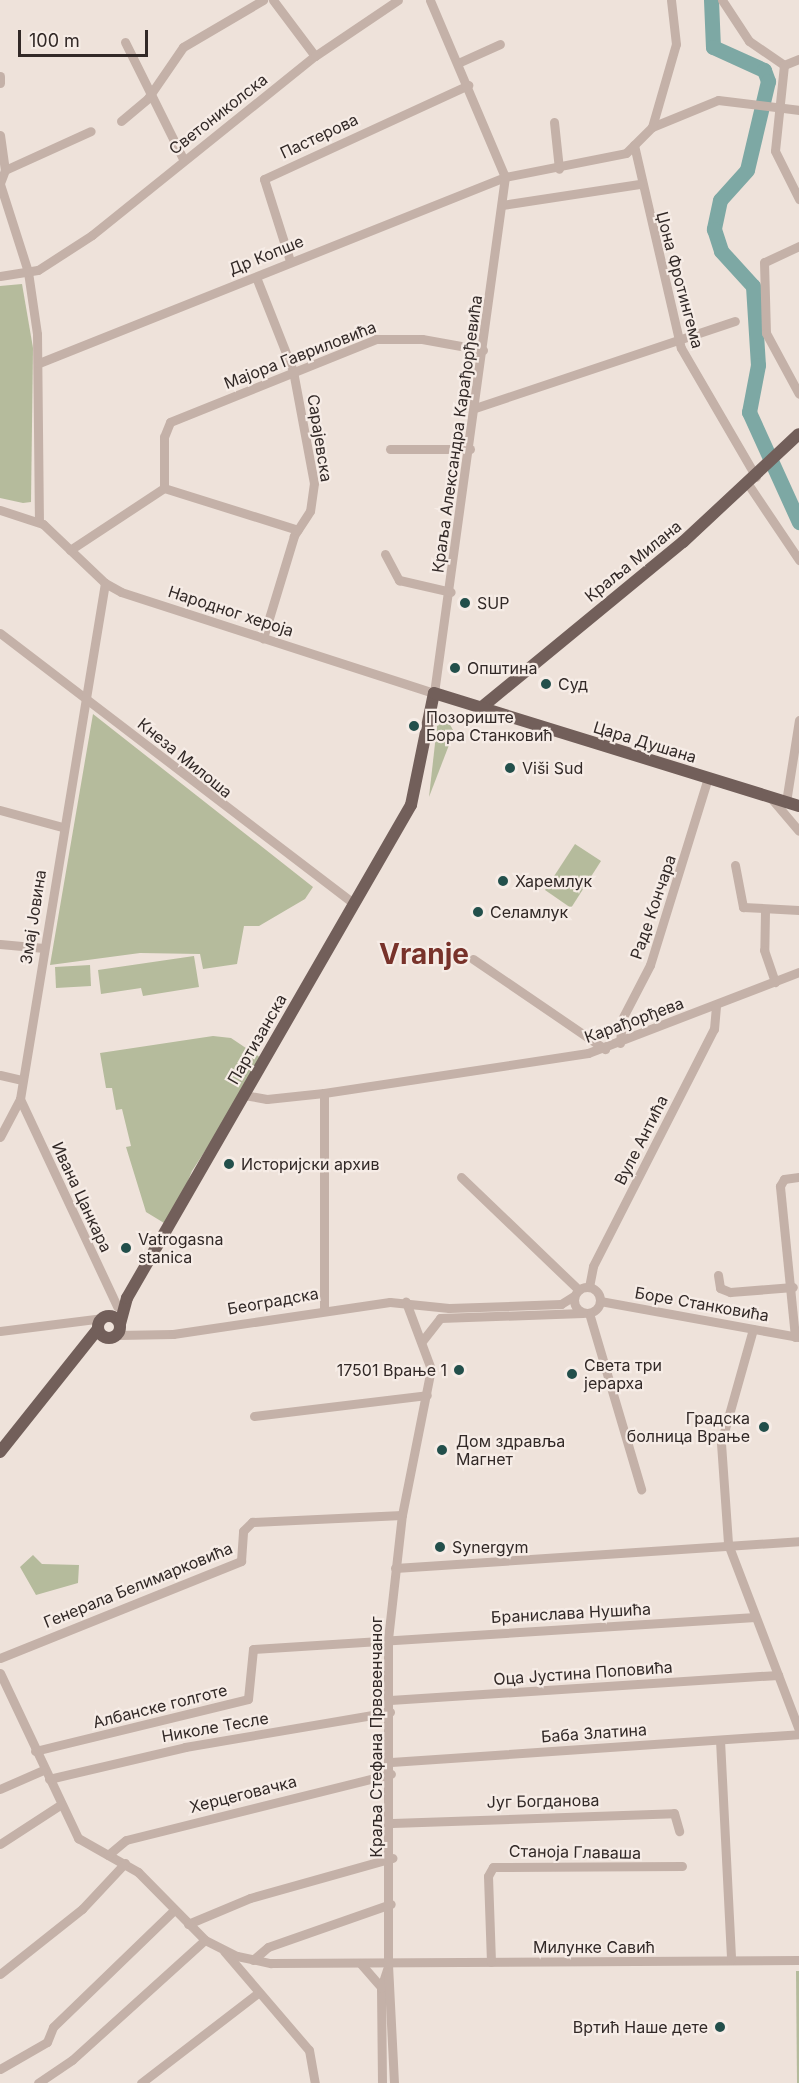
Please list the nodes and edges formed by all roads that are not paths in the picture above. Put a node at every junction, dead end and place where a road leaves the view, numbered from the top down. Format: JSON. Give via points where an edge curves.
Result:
{"nodes":[{"id":1,"x":263,"y":0,"type":"edge"},
{"id":2,"x":273,"y":0,"type":"edge"},
{"id":3,"x":398,"y":0,"type":"edge"},
{"id":4,"x":430,"y":0,"type":"edge"},
{"id":5,"x":671,"y":0,"type":"edge"},
{"id":6,"x":722,"y":0,"type":"edge"},
{"id":7,"x":384,"y":4,"type":"edge"},
{"id":8,"x":125,"y":42,"type":"dead end"},
{"id":9,"x":500,"y":44,"type":"dead end"},
{"id":10,"x":315,"y":56,"type":"junction"},
{"id":11,"x":799,"y":59,"type":"edge"},
{"id":12,"x":458,"y":63,"type":"junction"},
{"id":13,"x":784,"y":65,"type":"junction"},
{"id":14,"x":0,"y":76,"type":"edge"},
{"id":15,"x":0,"y":83,"type":"edge"},
{"id":16,"x":468,"y":85,"type":"junction"},
{"id":17,"x":148,"y":98,"type":"junction"},
{"id":18,"x":799,"y":110,"type":"edge"},
{"id":19,"x":780,"y":111,"type":"junction"},
{"id":20,"x":121,"y":121,"type":"dead end"},
{"id":21,"x":554,"y":122,"type":"dead end"},
{"id":22,"x":652,"y":127,"type":"junction"},
{"id":23,"x":91,"y":131,"type":"dead end"},
{"id":24,"x":0,"y":135,"type":"edge"},
{"id":25,"x":634,"y":146,"type":"junction"},
{"id":26,"x":183,"y":159,"type":"junction"},
{"id":27,"x":559,"y":169,"type":"junction"},
{"id":28,"x":5,"y":170,"type":"junction"},
{"id":29,"x":505,"y":177,"type":"junction"},
{"id":30,"x":0,"y":183,"type":"edge"},
{"id":31,"x":639,"y":184,"type":"junction"},
{"id":32,"x":799,"y":199,"type":"edge"},
{"id":33,"x":502,"y":205,"type":"junction"},
{"id":34,"x":799,"y":246,"type":"edge"},
{"id":35,"x":290,"y":261,"type":"junction"},
{"id":36,"x":28,"y":272,"type":"junction"},
{"id":37,"x":0,"y":276,"type":"edge"},
{"id":38,"x":256,"y":277,"type":"junction"},
{"id":39,"x":735,"y":321,"type":"dead end"},
{"id":40,"x":678,"y":338,"type":"junction"},
{"id":41,"x":483,"y":350,"type":"junction"},
{"id":42,"x":39,"y":363,"type":"junction"},
{"id":43,"x":294,"y":371,"type":"junction"},
{"id":44,"x":799,"y":394,"type":"edge"},
{"id":45,"x":476,"y":408,"type":"junction"},
{"id":46,"x":799,"y":434,"type":"edge"},
{"id":47,"x":470,"y":449,"type":"junction"},
{"id":48,"x":390,"y":450,"type":"dead end"},
{"id":49,"x":752,"y":480,"type":"junction"},
{"id":50,"x":164,"y":488,"type":"junction"},
{"id":51,"x":0,"y":510,"type":"edge"},
{"id":52,"x":39,"y":521,"type":"junction"},
{"id":53,"x":298,"y":530,"type":"junction"},
{"id":54,"x":70,"y":550,"type":"junction"},
{"id":55,"x":385,"y":554,"type":"dead end"},
{"id":56,"x":799,"y":560,"type":"edge"},
{"id":57,"x":105,"y":583,"type":"junction"},
{"id":58,"x":451,"y":591,"type":"junction"},
{"id":59,"x":0,"y":633,"type":"edge"},
{"id":60,"x":263,"y":638,"type":"junction"},
{"id":61,"x":434,"y":693,"type":"junction"},
{"id":62,"x":84,"y":696,"type":"junction"},
{"id":63,"x":482,"y":707,"type":"junction"},
{"id":64,"x":799,"y":720,"type":"edge"},
{"id":65,"x":708,"y":778,"type":"junction"},
{"id":66,"x":771,"y":798,"type":"junction"},
{"id":67,"x":786,"y":802,"type":"junction"},
{"id":68,"x":799,"y":806,"type":"edge"},
{"id":69,"x":0,"y":810,"type":"edge"},
{"id":70,"x":62,"y":826,"type":"junction"},
{"id":71,"x":799,"y":831,"type":"edge"},
{"id":72,"x":735,"y":865,"type":"dead end"},
{"id":73,"x":354,"y":904,"type":"junction"},
{"id":74,"x":799,"y":910,"type":"edge"},
{"id":75,"x":765,"y":911,"type":"junction"},
{"id":76,"x":0,"y":944,"type":"edge"},
{"id":77,"x":44,"y":948,"type":"junction"},
{"id":78,"x":473,"y":958,"type":"dead end"},
{"id":79,"x":799,"y":972,"type":"edge"},
{"id":80,"x":775,"y":982,"type":"junction"},
{"id":81,"x":716,"y":1007,"type":"junction"},
{"id":82,"x":620,"y":1043,"type":"junction"},
{"id":83,"x":605,"y":1049,"type":"junction"},
{"id":84,"x":0,"y":1075,"type":"edge"},
{"id":85,"x":22,"y":1080,"type":"junction"},
{"id":86,"x":324,"y":1093,"type":"junction"},
{"id":87,"x":244,"y":1095,"type":"junction"},
{"id":88,"x":20,"y":1099,"type":"junction"},
{"id":89,"x":0,"y":1137,"type":"edge"},
{"id":90,"x":462,"y":1177,"type":"dead end"},
{"id":91,"x":799,"y":1177,"type":"edge"},
{"id":92,"x":718,"y":1275,"type":"dead end"},
{"id":93,"x":589,"y":1287,"type":"junction"},
{"id":94,"x":793,"y":1287,"type":"junction"},
{"id":95,"x":577,"y":1293,"type":"junction"},
{"id":96,"x":128,"y":1298,"type":"junction"},
{"id":97,"x":600,"y":1301,"type":"junction"},
{"id":98,"x":406,"y":1302,"type":"junction"},
{"id":99,"x":117,"y":1306,"type":"junction"},
{"id":100,"x":324,"y":1308,"type":"junction"},
{"id":101,"x":586,"y":1313,"type":"junction"},
{"id":102,"x":107,"y":1327,"type":"junction"},
{"id":103,"x":753,"y":1329,"type":"junction"},
{"id":104,"x":0,"y":1331,"type":"edge"},
{"id":105,"x":797,"y":1337,"type":"edge"},
{"id":106,"x":423,"y":1340,"type":"junction"},
{"id":107,"x":427,"y":1395,"type":"junction"},
{"id":108,"x":254,"y":1416,"type":"dead end"},
{"id":109,"x":0,"y":1452,"type":"edge"},
{"id":110,"x":641,"y":1489,"type":"dead end"},
{"id":111,"x":402,"y":1515,"type":"junction"},
{"id":112,"x":799,"y":1541,"type":"edge"},
{"id":113,"x":728,"y":1544,"type":"junction"},
{"id":114,"x":395,"y":1568,"type":"junction"},
{"id":115,"x":755,"y":1617,"type":"junction"},
{"id":116,"x":388,"y":1640,"type":"junction"},
{"id":117,"x":0,"y":1658,"type":"edge"},
{"id":118,"x":0,"y":1673,"type":"edge"},
{"id":119,"x":778,"y":1676,"type":"junction"},
{"id":120,"x":4,"y":1692,"type":"edge"},
{"id":121,"x":390,"y":1700,"type":"junction"},
{"id":122,"x":390,"y":1712,"type":"junction"},
{"id":123,"x":799,"y":1732,"type":"edge"},
{"id":124,"x":720,"y":1740,"type":"junction"},
{"id":125,"x":34,"y":1751,"type":"junction"},
{"id":126,"x":391,"y":1762,"type":"junction"},
{"id":127,"x":46,"y":1774,"type":"junction"},
{"id":128,"x":391,"y":1774,"type":"junction"},
{"id":129,"x":0,"y":1789,"type":"edge"},
{"id":130,"x":60,"y":1804,"type":"junction"},
{"id":131,"x":392,"y":1822,"type":"junction"},
{"id":132,"x":679,"y":1831,"type":"dead end"},
{"id":133,"x":0,"y":1844,"type":"edge"},
{"id":134,"x":108,"y":1854,"type":"junction"},
{"id":135,"x":392,"y":1858,"type":"junction"},
{"id":136,"x":125,"y":1863,"type":"junction"},
{"id":137,"x":682,"y":1866,"type":"dead end"},
{"id":138,"x":391,"y":1904,"type":"junction"},
{"id":139,"x":174,"y":1910,"type":"junction"},
{"id":140,"x":188,"y":1924,"type":"junction"},
{"id":141,"x":205,"y":1940,"type":"junction"},
{"id":142,"x":225,"y":1951,"type":"junction"},
{"id":143,"x":254,"y":1960,"type":"junction"},
{"id":144,"x":731,"y":1960,"type":"junction"},
{"id":145,"x":799,"y":1960,"type":"edge"},
{"id":146,"x":491,"y":1962,"type":"junction"},
{"id":147,"x":359,"y":1963,"type":"junction"},
{"id":148,"x":388,"y":1964,"type":"junction"},
{"id":149,"x":0,"y":1974,"type":"edge"},
{"id":150,"x":381,"y":1988,"type":"junction"},
{"id":151,"x":258,"y":1993,"type":"junction"},
{"id":152,"x":381,"y":2044,"type":"junction"},
{"id":153,"x":394,"y":2044,"type":"junction"},
{"id":154,"x":0,"y":2069,"type":"edge"},
{"id":155,"x":39,"y":2083,"type":"edge"},
{"id":156,"x":141,"y":2083,"type":"edge"},
{"id":157,"x":315,"y":2083,"type":"edge"},
{"id":158,"x":382,"y":2083,"type":"edge"},
{"id":159,"x":394,"y":2083,"type":"edge"}],
"edges":[{"from":1,"to":17,"type":"street","via":[[183,47]]},
{"from":2,"to":10,"type":"street"},
{"from":3,"to":7,"type":"street","name":"Светониколска"},
{"from":4,"to":12,"type":"street"},
{"from":5,"to":22,"type":"street","via":[[676,44]]},
{"from":6,"to":13,"type":"street","via":[[749,41]]},
{"from":7,"to":10,"type":"street","name":"Светониколска"},
{"from":8,"to":17,"type":"street"},
{"from":9,"to":12,"type":"street"},
{"from":10,"to":26,"type":"street","name":"Светониколска"},
{"from":11,"to":13,"type":"street"},
{"from":12,"to":16,"type":"street"},
{"from":13,"to":19,"type":"street"},
{"from":14,"to":15,"type":"street"},
{"from":16,"to":29,"type":"street"},
{"from":16,"to":35,"type":"street","name":"Пастерова","via":[[264,179]]},
{"from":17,"to":20,"type":"street"},
{"from":17,"to":26,"type":"street"},
{"from":18,"to":19,"type":"street"},
{"from":19,"to":22,"type":"street","via":[[718,100]]},
{"from":19,"to":32,"type":"street","via":[[775,151]]},
{"from":21,"to":27,"type":"street"},
{"from":22,"to":25,"type":"street","name":"Др Копше"},
{"from":23,"to":28,"type":"street"},
{"from":24,"to":28,"type":"street"},
{"from":25,"to":27,"type":"street","name":"Др Копше","via":[[616,158]]},
{"from":25,"to":31,"type":"street","name":"Џона Фротингема"},
{"from":26,"to":36,"type":"street","name":"Светониколска","via":[[136,204],[48,265]]},
{"from":27,"to":29,"type":"street","name":"Др Копше"},
{"from":28,"to":30,"type":"street"},
{"from":29,"to":33,"type":"street","name":"Краља Александра Карађорђевића"},
{"from":29,"to":35,"type":"street","name":"Др Копше"},
{"from":30,"to":36,"type":"street"},
{"from":31,"to":33,"type":"street"},
{"from":31,"to":40,"type":"street","name":"Џона Фротингема"},
{"from":33,"to":41,"type":"street","name":"Краља Александра Карађорђевића"},
{"from":34,"to":44,"type":"street","via":[[764,262],[766,333]]},
{"from":35,"to":38,"type":"street","name":"Др Копше"},
{"from":36,"to":37,"type":"street","name":"Светониколска"},
{"from":36,"to":42,"type":"street"},
{"from":38,"to":42,"type":"street","name":"Др Копше"},
{"from":38,"to":43,"type":"street","name":"Сарајевска"},
{"from":39,"to":40,"type":"street"},
{"from":40,"to":45,"type":"street"},
{"from":40,"to":49,"type":"street","name":"Џона Фротингема"},
{"from":41,"to":43,"type":"street","name":"Мајора Гавриловића","via":[[387,337]]},
{"from":41,"to":45,"type":"street","name":"Краља Александра Карађорђевића"},
{"from":42,"to":52,"type":"street"},
{"from":43,"to":50,"type":"street","name":"Мајора Гавриловића","via":[[167,424]]},
{"from":43,"to":53,"type":"street","name":"Сарајевска","via":[[314,483],[309,511]]},
{"from":45,"to":47,"type":"street","name":"Краља Александра Карађорђевића"},
{"from":46,"to":49,"type":"main road","name":"Краља Милана"},
{"from":47,"to":48,"type":"street"},
{"from":47,"to":58,"type":"street","name":"Краља Александра Карађорђевића"},
{"from":49,"to":56,"type":"street","name":"Џона Фротингема"},
{"from":49,"to":63,"type":"main road","name":"Краља Милана"},
{"from":50,"to":53,"type":"street"},
{"from":50,"to":54,"type":"street"},
{"from":51,"to":52,"type":"street"},
{"from":52,"to":54,"type":"street","name":"Народног хероја"},
{"from":53,"to":60,"type":"street","name":"Сарајевска"},
{"from":54,"to":57,"type":"street","name":"Народног хероја"},
{"from":55,"to":58,"type":"street","via":[[399,580]]},
{"from":57,"to":60,"type":"street","name":"Народног хероја"},
{"from":57,"to":62,"type":"street","name":"Змај Јовина"},
{"from":58,"to":61,"type":"street","name":"Краља Александра Карађорђевића"},
{"from":59,"to":62,"type":"street","name":"Кнеза Милоша"},
{"from":60,"to":61,"type":"street","name":"Народног хероја"},
{"from":61,"to":63,"type":"main road","name":"Цара Душана"},
{"from":61,"to":73,"type":"main road","name":"Партизанска","via":[[415,797]]},
{"from":62,"to":70,"type":"street","name":"Змај Јовина"},
{"from":62,"to":73,"type":"street","name":"Кнеза Милоша"},
{"from":63,"to":65,"type":"main road","name":"Цара Душана"},
{"from":64,"to":67,"type":"street"},
{"from":65,"to":66,"type":"main road","name":"Цара Душана"},
{"from":65,"to":82,"type":"street","name":"Раде Кончара","via":[[650,965],[622,1019]]},
{"from":66,"to":67,"type":"main road","name":"Цара Душана"},
{"from":66,"to":71,"type":"street"},
{"from":67,"to":68,"type":"main road","name":"Цара Душана"},
{"from":69,"to":70,"type":"street"},
{"from":70,"to":77,"type":"street","name":"Змај Јовина"},
{"from":72,"to":75,"type":"street","via":[[743,907]]},
{"from":73,"to":87,"type":"main road","name":"Партизанска"},
{"from":74,"to":75,"type":"street"},
{"from":75,"to":80,"type":"street","via":[[764,950]]},
{"from":76,"to":77,"type":"street"},
{"from":77,"to":85,"type":"street","name":"Змај Јовина"},
{"from":78,"to":83,"type":"street"},
{"from":79,"to":80,"type":"street","name":"Карађорђева"},
{"from":80,"to":81,"type":"street","name":"Карађорђева"},
{"from":81,"to":82,"type":"street","name":"Карађорђева"},
{"from":81,"to":93,"type":"street","name":"Вуле Антића","via":[[714,1029],[593,1266]]},
{"from":82,"to":83,"type":"street","name":"Карађорђева"},
{"from":83,"to":86,"type":"street","name":"Карађорђева"},
{"from":84,"to":85,"type":"street"},
{"from":85,"to":88,"type":"street","name":"Змај Јовина"},
{"from":86,"to":87,"type":"street","name":"Карађорђева","via":[[267,1099]]},
{"from":86,"to":100,"type":"street"},
{"from":87,"to":96,"type":"main road","name":"Партизанска"},
{"from":88,"to":89,"type":"street","name":"Змај Јовина"},
{"from":88,"to":99,"type":"street","name":"Ивана Цанкара"},
{"from":90,"to":95,"type":"street"},
{"from":91,"to":94,"type":"street","via":[[784,1179],[780,1186]]},
{"from":92,"to":94,"type":"street","via":[[720,1288],[730,1292]]},
{"from":93,"to":95,"type":"street","name":"Београдска"},
{"from":93,"to":97,"type":"street"},
{"from":94,"to":105,"type":"street"},
{"from":95,"to":98,"type":"street","name":"Београдска","via":[[561,1305],[434,1307]]},
{"from":95,"to":101,"type":"street"},
{"from":96,"to":99,"type":"main road","name":"Партизанска"},
{"from":96,"to":102,"type":"main road","name":"Партизанска"},
{"from":97,"to":101,"type":"street"},
{"from":97,"to":103,"type":"street","name":"Боре Станковића"},
{"from":98,"to":100,"type":"street","name":"Београдска"},
{"from":98,"to":106,"type":"street","name":"Краља Стефана Првовенчаног"},
{"from":99,"to":102,"type":"main road","name":"Партизанска"},
{"from":100,"to":102,"type":"street","name":"Београдска","via":[[173,1334]]},
{"from":101,"to":106,"type":"street","via":[[440,1318]]},
{"from":101,"to":110,"type":"street"},
{"from":102,"to":104,"type":"street","name":"Београдска","via":[[82,1322]]},
{"from":102,"to":109,"type":"main road"},
{"from":103,"to":105,"type":"street","name":"Боре Станковића"},
{"from":103,"to":113,"type":"street","via":[[721,1443]]},
{"from":106,"to":107,"type":"street","name":"Краља Стефана Првовенчаног","via":[[430,1369]]},
{"from":107,"to":108,"type":"street"},
{"from":107,"to":111,"type":"street","name":"Краља Стефана Првовенчаног"},
{"from":111,"to":114,"type":"street","name":"Краља Стефана Првовенчаног"},
{"from":111,"to":117,"type":"street","name":"Генерала Белимарковића","via":[[252,1522],[244,1528],[241,1561]]},
{"from":112,"to":113,"type":"street"},
{"from":113,"to":114,"type":"street"},
{"from":113,"to":115,"type":"street"},
{"from":114,"to":116,"type":"street","name":"Краља Стефана Првовенчаног"},
{"from":115,"to":116,"type":"street","name":"Бранислава Нушића"},
{"from":115,"to":119,"type":"street"},
{"from":116,"to":121,"type":"street","name":"Краља Стефана Првовенчаног"},
{"from":116,"to":125,"type":"street","name":"Албанске голготе","via":[[253,1649],[248,1699]]},
{"from":118,"to":120,"type":"street"},
{"from":119,"to":121,"type":"street","name":"Оца Јустина Поповића"},
{"from":119,"to":123,"type":"street"},
{"from":120,"to":125,"type":"street"},
{"from":121,"to":122,"type":"street","name":"Краља Стефана Првовенчаног"},
{"from":122,"to":126,"type":"street","name":"Краља Стефана Првовенчаног"},
{"from":122,"to":127,"type":"street","name":"Николе Тесле"},
{"from":123,"to":124,"type":"street","name":"Баба Златина"},
{"from":124,"to":126,"type":"street","name":"Баба Златина"},
{"from":124,"to":144,"type":"street"},
{"from":125,"to":127,"type":"street"},
{"from":126,"to":128,"type":"street","name":"Краља Стефана Првовенчаног"},
{"from":127,"to":129,"type":"street","name":"Николе Тесле"},
{"from":127,"to":130,"type":"street"},
{"from":128,"to":131,"type":"street","name":"Краља Стефана Првовенчаног"},
{"from":128,"to":134,"type":"street","name":"Херцеговачка","via":[[126,1840]]},
{"from":130,"to":133,"type":"street"},
{"from":130,"to":134,"type":"street","via":[[82,1843]]},
{"from":131,"to":132,"type":"street","name":"Југ Богданова","via":[[674,1813]]},
{"from":131,"to":135,"type":"street","name":"Краља Стефана Првовенчаног"},
{"from":134,"to":136,"type":"street"},
{"from":135,"to":138,"type":"street","name":"Краља Стефана Првовенчаног"},
{"from":135,"to":140,"type":"street","via":[[250,1898]]},
{"from":136,"to":139,"type":"street"},
{"from":136,"to":149,"type":"street","via":[[82,1908]]},
{"from":137,"to":146,"type":"street","name":"Станоја Главаша","via":[[494,1866],[488,1876]]},
{"from":138,"to":143,"type":"street","via":[[268,1947]]},
{"from":138,"to":148,"type":"street","name":"Краља Стефана Првовенчаног"},
{"from":139,"to":140,"type":"street"},
{"from":139,"to":154,"type":"street","via":[[53,2027],[47,2042]]},
{"from":140,"to":141,"type":"street"},
{"from":141,"to":142,"type":"street"},
{"from":141,"to":155,"type":"street","via":[[72,2060]]},
{"from":142,"to":143,"type":"street","name":"Милунке Савић"},
{"from":142,"to":151,"type":"street"},
{"from":143,"to":147,"type":"street","name":"Милунке Савић"},
{"from":144,"to":145,"type":"street","name":"Милунке Савић"},
{"from":144,"to":146,"type":"street","name":"Милунке Савић"},
{"from":146,"to":148,"type":"street","name":"Милунке Савић"},
{"from":147,"to":148,"type":"street","name":"Милунке Савић"},
{"from":147,"to":150,"type":"street","via":[[375,1974]]},
{"from":148,"to":150,"type":"street","name":"Краља Стефана Првовенчаног"},
{"from":148,"to":153,"type":"street","name":"Краља Стефана Првовенчаног"},
{"from":150,"to":152,"type":"street","name":"Краља Стефана Првовенчаног"},
{"from":151,"to":156,"type":"street"},
{"from":151,"to":157,"type":"street","via":[[313,2058]]},
{"from":152,"to":153,"type":"street"},
{"from":152,"to":158,"type":"street","name":"Краља Стефана Првовенчаног"},
{"from":153,"to":159,"type":"street","name":"Краља Стефана Првовенчаног"}]}
